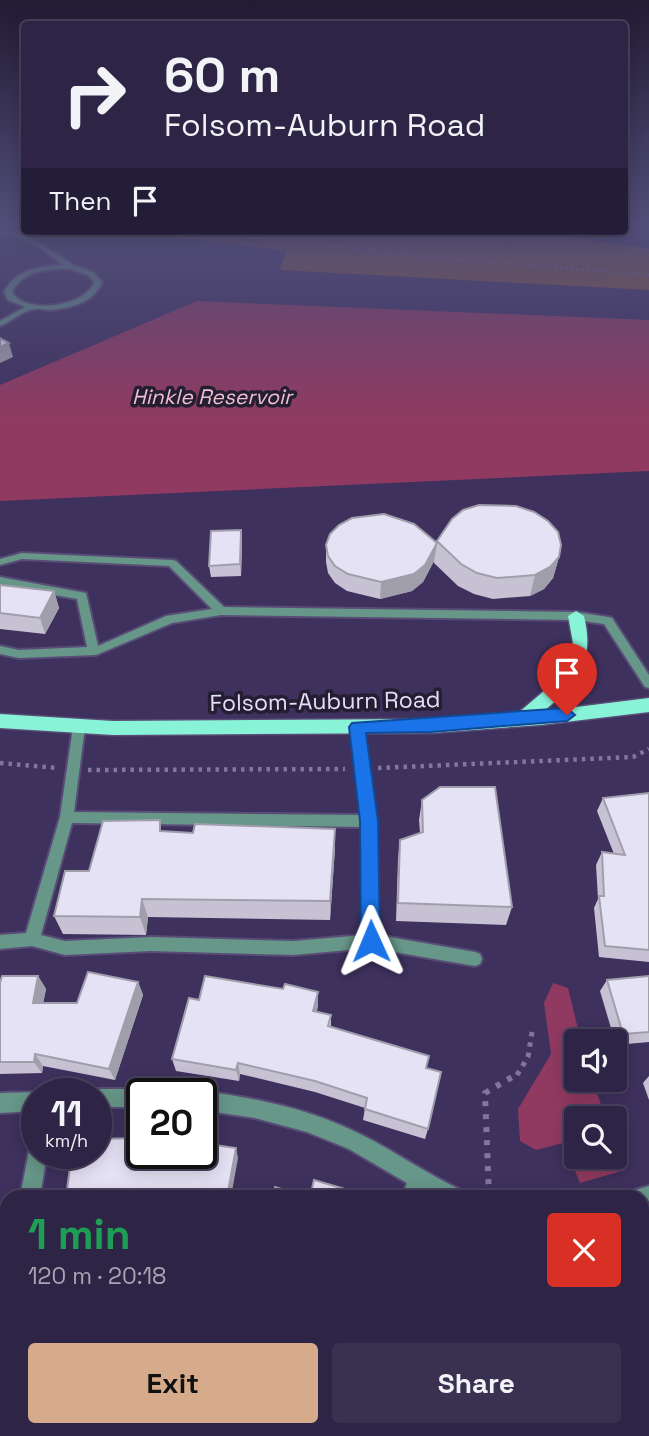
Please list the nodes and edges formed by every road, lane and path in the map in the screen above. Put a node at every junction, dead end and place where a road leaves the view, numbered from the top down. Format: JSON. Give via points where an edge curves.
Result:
{"nodes":[{"id":1,"x":8,"y":291,"type":"edge"},
{"id":2,"x":97,"y":291,"type":"edge"},
{"id":3,"x":30,"y":307,"type":"junction"},
{"id":4,"x":0,"y":324,"type":"edge"},
{"id":5,"x":0,"y":562,"type":"edge"},
{"id":6,"x":0,"y":582,"type":"edge"},
{"id":7,"x":221,"y":611,"type":"junction"},
{"id":8,"x":576,"y":616,"type":"junction"},
{"id":9,"x":0,"y":650,"type":"edge"},
{"id":10,"x":93,"y":651,"type":"junction"},
{"id":11,"x":649,"y":684,"type":"edge"},
{"id":12,"x":649,"y":705,"type":"edge"},
{"id":13,"x":522,"y":719,"type":"junction"},
{"id":14,"x":0,"y":721,"type":"edge"},
{"id":15,"x":79,"y":727,"type":"junction"},
{"id":16,"x":358,"y":727,"type":"junction"},
{"id":17,"x":649,"y":749,"type":"edge"},
{"id":18,"x":0,"y":763,"type":"edge"},
{"id":19,"x":363,"y":768,"type":"junction"},
{"id":20,"x":73,"y":769,"type":"junction"},
{"id":21,"x":66,"y":817,"type":"junction"},
{"id":22,"x":369,"y":821,"type":"junction"},
{"id":23,"x":32,"y":939,"type":"junction"},
{"id":24,"x":371,"y":941,"type":"junction"},
{"id":25,"x":0,"y":942,"type":"edge"},
{"id":26,"x":475,"y":959,"type":"dead end"},
{"id":27,"x":532,"y":1032,"type":"dead end"},
{"id":28,"x":21,"y":1102,"type":"edge"},
{"id":29,"x":217,"y":1102,"type":"edge"},
{"id":30,"x":0,"y":1103,"type":"edge"},
{"id":31,"x":34,"y":1169,"type":"edge"},
{"id":32,"x":415,"y":1188,"type":"edge"},
{"id":33,"x":31,"y":1190,"type":"edge"},
{"id":34,"x":489,"y":1190,"type":"edge"}],
"edges":[{"from":1,"to":3,"type":"lane","via":[[11,298]]},
{"from":2,"to":3,"type":"lane","via":[[68,305]]},
{"from":3,"to":4,"type":"lane"},
{"from":5,"to":7,"type":"lane","via":[[22,556],[172,563]]},
{"from":6,"to":10,"type":"lane","via":[[82,596]]},
{"from":7,"to":8,"type":"lane"},
{"from":7,"to":10,"type":"lane","via":[[170,619]]},
{"from":8,"to":11,"type":"lane","via":[[608,621]]},
{"from":8,"to":13,"type":"main road","via":[[581,645],[573,668],[545,701]]},
{"from":9,"to":10,"type":"lane","via":[[19,654]]},
{"from":12,"to":13,"type":"main road","name":"Folsom-Auburn Road"},
{"from":13,"to":16,"type":"main road","name":"Folsom-Auburn Road"},
{"from":14,"to":15,"type":"main road","name":"Folsom-Auburn Road"},
{"from":15,"to":16,"type":"main road","name":"Folsom-Auburn Road"},
{"from":15,"to":20,"type":"lane"},
{"from":16,"to":19,"type":"lane"},
{"from":17,"to":19,"type":"path","via":[[633,757]]},
{"from":18,"to":20,"type":"path"},
{"from":19,"to":20,"type":"path"},
{"from":19,"to":22,"type":"lane"},
{"from":20,"to":21,"type":"lane"},
{"from":21,"to":22,"type":"lane"},
{"from":21,"to":23,"type":"lane"},
{"from":22,"to":24,"type":"lane"},
{"from":23,"to":24,"type":"lane","via":[[65,948],[151,944],[293,948]]},
{"from":23,"to":25,"type":"lane"},
{"from":24,"to":26,"type":"lane"},
{"from":27,"to":34,"type":"path","via":[[530,1059],[516,1077],[485,1093]]},
{"from":28,"to":30,"type":"street"},
{"from":29,"to":32,"type":"street","via":[[296,1118],[342,1135]]},
{"from":31,"to":33,"type":"street"}]}
